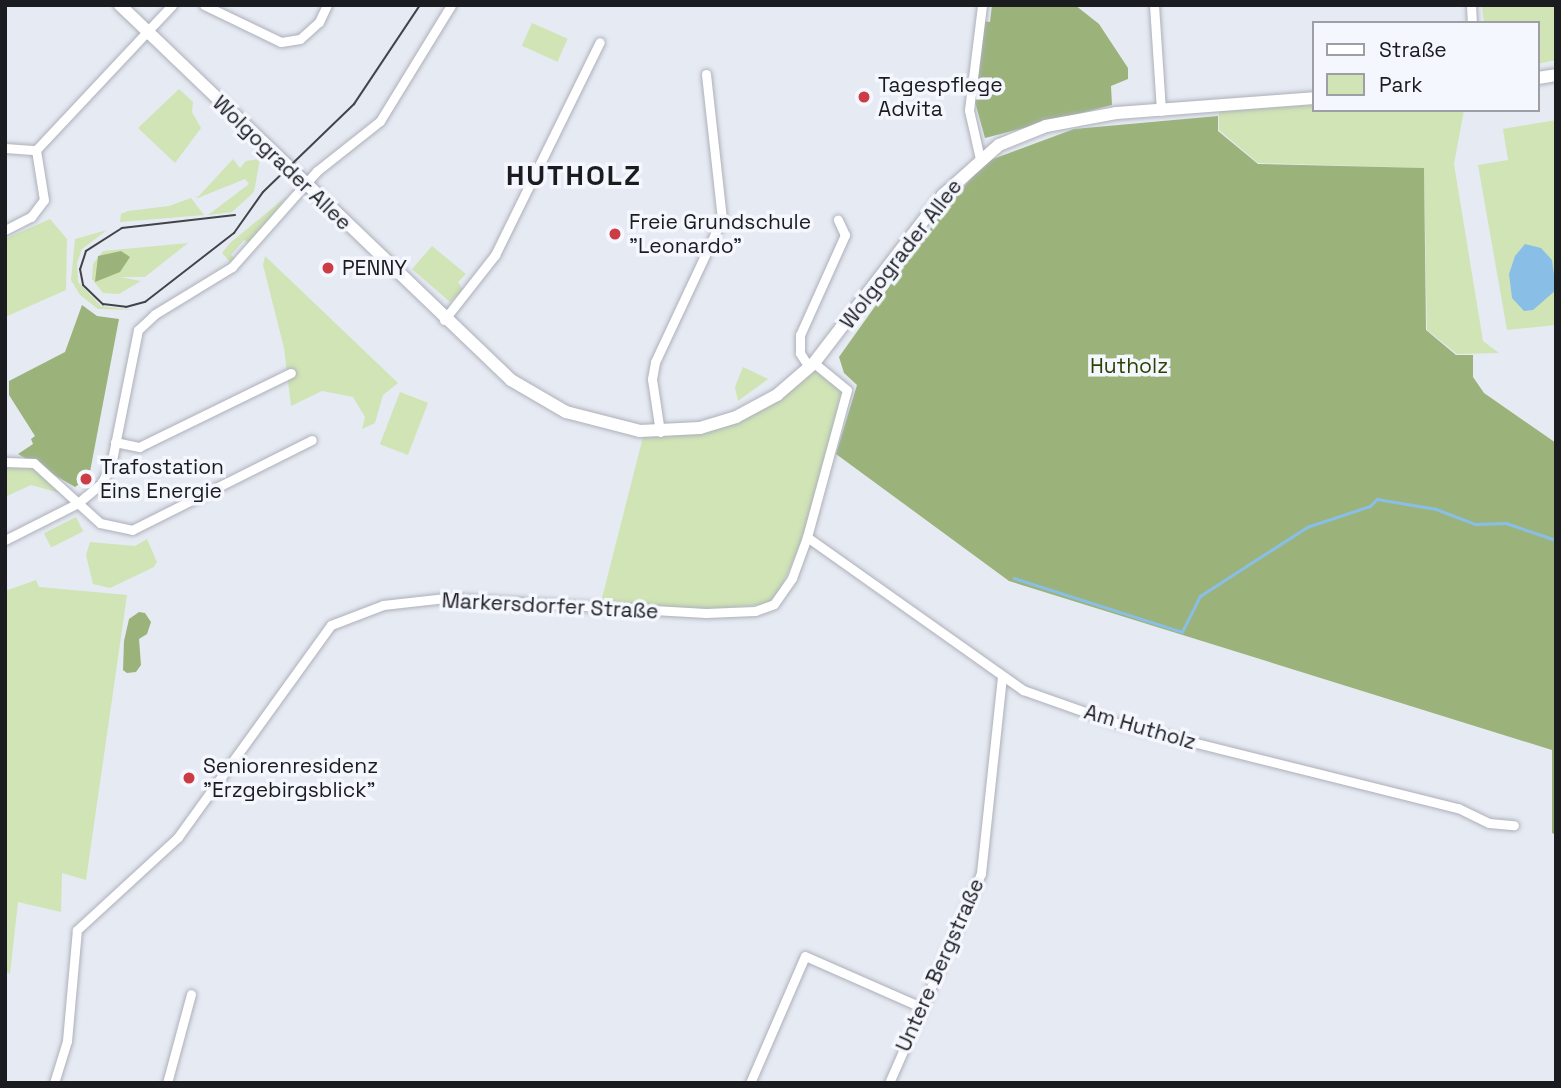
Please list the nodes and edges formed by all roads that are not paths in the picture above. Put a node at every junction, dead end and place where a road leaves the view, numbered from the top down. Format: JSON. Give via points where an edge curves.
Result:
{"nodes":[{"id":1,"x":120,"y":5,"type":"edge"},
{"id":2,"x":172,"y":5,"type":"edge"},
{"id":3,"x":204,"y":5,"type":"edge"},
{"id":4,"x":327,"y":5,"type":"edge"},
{"id":5,"x":451,"y":5,"type":"edge"},
{"id":6,"x":982,"y":5,"type":"edge"},
{"id":7,"x":1154,"y":5,"type":"edge"},
{"id":8,"x":147,"y":32,"type":"junction"},
{"id":9,"x":600,"y":42,"type":"dead end"},
{"id":10,"x":706,"y":74,"type":"dead end"},
{"id":11,"x":1312,"y":98,"type":"edge"},
{"id":12,"x":1161,"y":111,"type":"junction"},
{"id":13,"x":5,"y":148,"type":"edge"},
{"id":14,"x":36,"y":150,"type":"junction"},
{"id":15,"x":980,"y":159,"type":"junction"},
{"id":16,"x":305,"y":185,"type":"junction"},
{"id":17,"x":838,"y":220,"type":"dead end"},
{"id":18,"x":5,"y":230,"type":"edge"},
{"id":19,"x":444,"y":320,"type":"junction"},
{"id":20,"x":812,"y":365,"type":"junction"},
{"id":21,"x":290,"y":373,"type":"dead end"},
{"id":22,"x":660,"y":432,"type":"junction"},
{"id":23,"x":312,"y":440,"type":"dead end"},
{"id":24,"x":115,"y":442,"type":"junction"},
{"id":25,"x":5,"y":462,"type":"edge"},
{"id":26,"x":78,"y":503,"type":"junction"},
{"id":27,"x":807,"y":537,"type":"junction"},
{"id":28,"x":5,"y":540,"type":"edge"},
{"id":29,"x":1002,"y":678,"type":"junction"},
{"id":30,"x":1514,"y":825,"type":"dead end"},
{"id":31,"x":191,"y":994,"type":"dead end"},
{"id":32,"x":922,"y":1007,"type":"junction"},
{"id":33,"x":54,"y":1083,"type":"edge"},
{"id":34,"x":167,"y":1083,"type":"edge"},
{"id":35,"x":750,"y":1083,"type":"edge"},
{"id":36,"x":889,"y":1083,"type":"edge"}],
"edges":[{"from":1,"to":8,"type":"main road","name":"Wolgograder Allee"},
{"from":2,"to":8,"type":"street"},
{"from":3,"to":4,"type":"street","via":[[269,38],[300,39],[319,22]]},
{"from":5,"to":16,"type":"street","via":[[380,121]]},
{"from":6,"to":15,"type":"street","via":[[969,110]]},
{"from":7,"to":12,"type":"street"},
{"from":8,"to":14,"type":"street"},
{"from":8,"to":16,"type":"main road","name":"Wolgograder Allee"},
{"from":9,"to":19,"type":"street","via":[[495,255]]},
{"from":10,"to":22,"type":"street","via":[[722,219],[655,362],[652,379]]},
{"from":11,"to":12,"type":"main road","name":"Wolgograder Allee"},
{"from":12,"to":15,"type":"main road","name":"Wolgograder Allee","via":[[1058,123],[999,145]]},
{"from":13,"to":14,"type":"street"},
{"from":14,"to":18,"type":"street","via":[[44,200],[31,217]]},
{"from":15,"to":20,"type":"main road","name":"Wolgograder Allee","via":[[943,195]]},
{"from":16,"to":19,"type":"main road","name":"Wolgograder Allee"},
{"from":16,"to":24,"type":"street","via":[[232,267],[155,314],[138,330]]},
{"from":17,"to":20,"type":"street","name":"Wolgograder Allee","via":[[845,235],[800,335],[800,353]]},
{"from":19,"to":22,"type":"main road","name":"Wolgograder Allee","via":[[511,380],[544,401],[607,426]]},
{"from":20,"to":22,"type":"main road","name":"Wolgograder Allee","via":[[776,396],[736,417],[700,428]]},
{"from":20,"to":27,"type":"street","name":"Markersdorfer Straße","via":[[848,390]]},
{"from":21,"to":24,"type":"street","via":[[139,447]]},
{"from":23,"to":26,"type":"street","via":[[132,530],[109,528]]},
{"from":24,"to":26,"type":"street","via":[[101,484]]},
{"from":25,"to":26,"type":"street","via":[[34,463]]},
{"from":26,"to":28,"type":"street"},
{"from":27,"to":29,"type":"street","name":"Am Hutholz"},
{"from":27,"to":33,"type":"street","name":"Markersdorfer Straße","via":[[781,597],[755,611],[587,610],[446,598],[383,605],[331,625],[178,836],[77,930],[67,1041]]},
{"from":29,"to":30,"type":"street","name":"Am Hutholz","via":[[1116,723],[1458,808],[1489,823]]},
{"from":29,"to":32,"type":"street","name":"Untere Bergstraße","via":[[981,873]]},
{"from":31,"to":34,"type":"street"},
{"from":32,"to":35,"type":"street","via":[[805,956]]},
{"from":32,"to":36,"type":"street","name":"Untere Bergstraße"}]}
